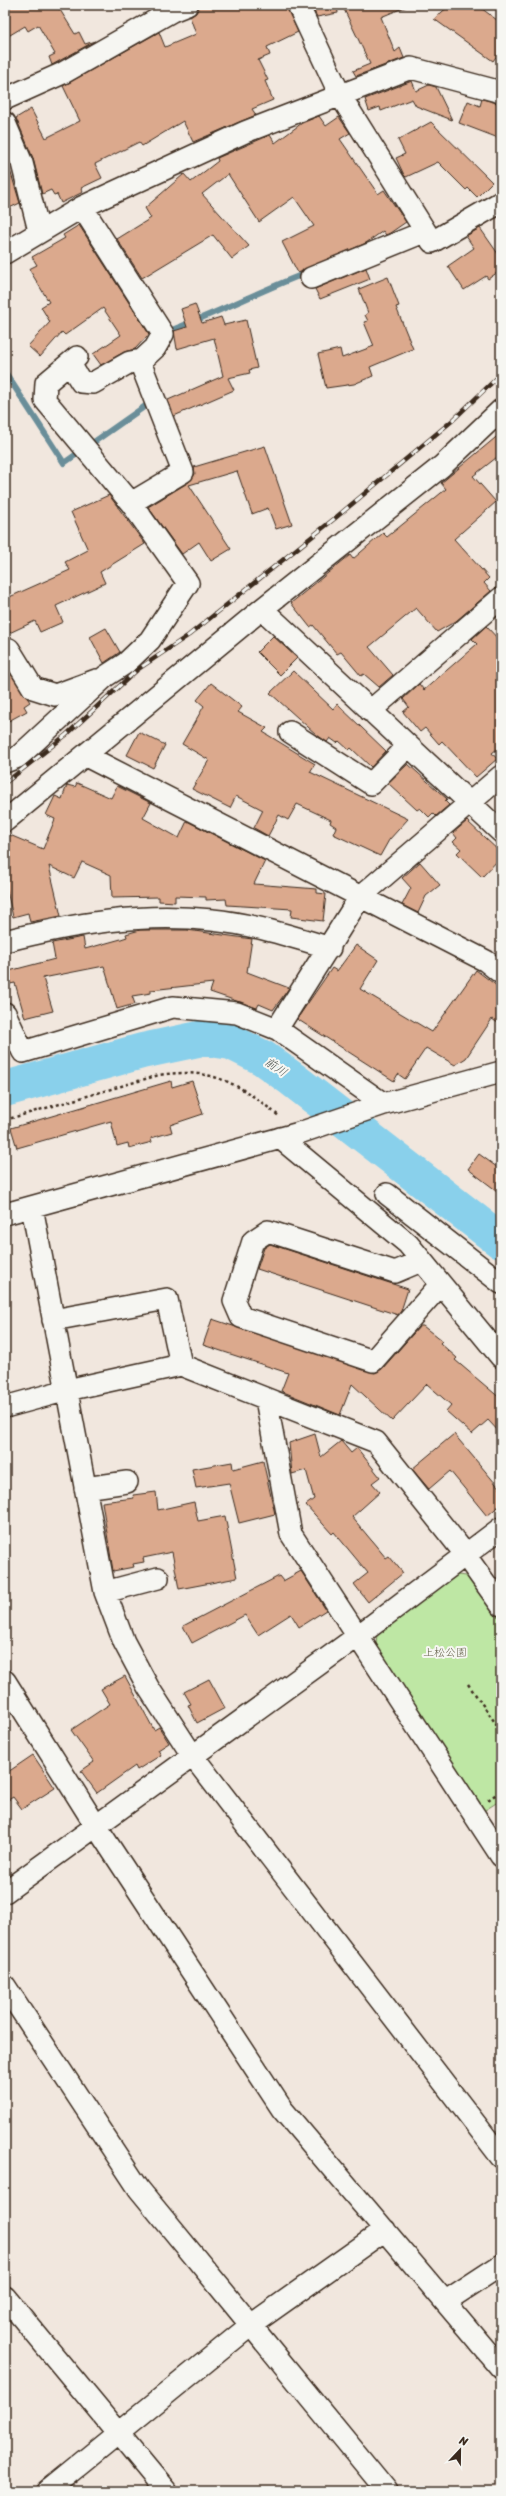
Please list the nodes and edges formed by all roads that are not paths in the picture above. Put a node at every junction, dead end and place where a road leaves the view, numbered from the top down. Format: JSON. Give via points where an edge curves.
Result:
{"nodes":[{"id":1,"x":298,"y":5,"type":"edge"},
{"id":2,"x":176,"y":7,"type":"edge"},
{"id":3,"x":501,"y":92,"type":"edge"},
{"id":4,"x":340,"y":95,"type":"junction"},
{"id":5,"x":5,"y":99,"type":"edge"},
{"id":6,"x":5,"y":123,"type":"edge"},
{"id":7,"x":501,"y":202,"type":"edge"},
{"id":8,"x":82,"y":207,"type":"junction"},
{"id":9,"x":40,"y":231,"type":"junction"},
{"id":10,"x":424,"y":232,"type":"junction"},
{"id":11,"x":5,"y":253,"type":"edge"},
{"id":12,"x":311,"y":278,"type":"dead end"},
{"id":13,"x":142,"y":360,"type":"junction"},
{"id":14,"x":501,"y":410,"type":"edge"},
{"id":15,"x":131,"y":503,"type":"junction"},
{"id":16,"x":501,"y":598,"type":"edge"},
{"id":17,"x":262,"y":610,"type":"junction"},
{"id":18,"x":5,"y":650,"type":"edge"},
{"id":19,"x":106,"y":676,"type":"junction"},
{"id":20,"x":370,"y":711,"type":"junction"},
{"id":21,"x":290,"y":732,"type":"dead end"},
{"id":22,"x":408,"y":746,"type":"junction"},
{"id":23,"x":86,"y":756,"type":"junction"},
{"id":24,"x":5,"y":762,"type":"edge"},
{"id":25,"x":501,"y":776,"type":"edge"},
{"id":26,"x":470,"y":803,"type":"junction"},
{"id":27,"x":5,"y":821,"type":"edge"},
{"id":28,"x":501,"y":832,"type":"edge"},
{"id":29,"x":360,"y":897,"type":"junction"},
{"id":30,"x":5,"y":942,"type":"edge"},
{"id":31,"x":330,"y":948,"type":"junction"},
{"id":32,"x":501,"y":973,"type":"edge"},
{"id":33,"x":5,"y":1013,"type":"edge"},
{"id":34,"x":277,"y":1029,"type":"junction"},
{"id":35,"x":14,"y":1055,"type":"edge"},
{"id":36,"x":501,"y":1072,"type":"edge"},
{"id":37,"x":384,"y":1104,"type":"junction"},
{"id":38,"x":294,"y":1134,"type":"junction"},
{"id":39,"x":387,"y":1194,"type":"dead end"},
{"id":40,"x":32,"y":1207,"type":"junction"},
{"id":41,"x":5,"y":1214,"type":"edge"},
{"id":42,"x":422,"y":1262,"type":"junction"},
{"id":43,"x":501,"y":1283,"type":"edge"},
{"id":44,"x":440,"y":1285,"type":"junction"},
{"id":45,"x":53,"y":1320,"type":"junction"},
{"id":46,"x":501,"y":1357,"type":"edge"},
{"id":47,"x":181,"y":1365,"type":"junction"},
{"id":48,"x":67,"y":1390,"type":"junction"},
{"id":49,"x":266,"y":1399,"type":"junction"},
{"id":50,"x":5,"y":1407,"type":"edge"},
{"id":51,"x":127,"y":1482,"type":"dead end"},
{"id":52,"x":85,"y":1488,"type":"junction"},
{"id":53,"x":501,"y":1528,"type":"edge"},
{"id":54,"x":465,"y":1555,"type":"junction"},
{"id":55,"x":158,"y":1578,"type":"dead end"},
{"id":56,"x":106,"y":1592,"type":"junction"},
{"id":57,"x":501,"y":1605,"type":"edge"},
{"id":58,"x":358,"y":1636,"type":"junction"},
{"id":59,"x":5,"y":1682,"type":"edge"},
{"id":60,"x":192,"y":1755,"type":"junction"},
{"id":61,"x":96,"y":1826,"type":"junction"},
{"id":62,"x":501,"y":1856,"type":"edge"},
{"id":63,"x":5,"y":1892,"type":"edge"},
{"id":64,"x":5,"y":1986,"type":"edge"},
{"id":65,"x":501,"y":2157,"type":"edge"},
{"id":66,"x":386,"y":2230,"type":"junction"},
{"id":67,"x":501,"y":2265,"type":"edge"},
{"id":68,"x":5,"y":2297,"type":"edge"},
{"id":69,"x":446,"y":2301,"type":"junction"},
{"id":70,"x":251,"y":2325,"type":"junction"},
{"id":71,"x":501,"y":2368,"type":"edge"},
{"id":72,"x":118,"y":2435,"type":"junction"},
{"id":73,"x":47,"y":2491,"type":"edge"},
{"id":74,"x":166,"y":2491,"type":"edge"},
{"id":75,"x":387,"y":2491,"type":"edge"}],
"edges":[{"from":1,"to":4,"type":"street"},
{"from":2,"to":5,"type":"street","via":[[63,73]]},
{"from":3,"to":4,"type":"street","via":[[411,68]]},
{"from":4,"to":8,"type":"street","via":[[245,132]]},
{"from":4,"to":10,"type":"street"},
{"from":6,"to":9,"type":"street","via":[[22,164]]},
{"from":7,"to":10,"type":"street","via":[[432,242]]},
{"from":8,"to":9,"type":"street"},
{"from":8,"to":13,"type":"street","via":[[163,334],[155,348]]},
{"from":9,"to":11,"type":"street"},
{"from":10,"to":12,"type":"street"},
{"from":13,"to":15,"type":"street","via":[[142,367],[183,472]]},
{"from":13,"to":15,"type":"street","via":[[130,362],[93,384],[81,382],[73,360],[46,384],[45,400]]},
{"from":14,"to":17,"type":"street","via":[[442,466]]},
{"from":15,"to":19,"type":"street","via":[[188,584],[150,640],[126,663]]},
{"from":16,"to":20,"type":"street"},
{"from":17,"to":20,"type":"street"},
{"from":17,"to":23,"type":"street"},
{"from":18,"to":19,"type":"street","via":[[9,649],[33,688],[55,695]]},
{"from":19,"to":24,"type":"street","via":[[18,756]]},
{"from":20,"to":22,"type":"street"},
{"from":21,"to":22,"type":"street","via":[[371,784]]},
{"from":22,"to":26,"type":"street"},
{"from":23,"to":27,"type":"street"},
{"from":23,"to":29,"type":"street"},
{"from":25,"to":26,"type":"street"},
{"from":26,"to":28,"type":"street"},
{"from":26,"to":29,"type":"street"},
{"from":29,"to":31,"type":"street"},
{"from":29,"to":32,"type":"street","via":[[486,961]]},
{"from":30,"to":31,"type":"street","via":[[45,931],[104,921],[154,918],[212,920],[276,931]]},
{"from":31,"to":34,"type":"street"},
{"from":33,"to":35,"type":"street"},
{"from":34,"to":35,"type":"street","via":[[237,1013],[173,1007]]},
{"from":34,"to":37,"type":"street"},
{"from":36,"to":37,"type":"street"},
{"from":37,"to":38,"type":"street"},
{"from":38,"to":40,"type":"street"},
{"from":38,"to":42,"type":"street","via":[[408,1244]]},
{"from":39,"to":43,"type":"street"},
{"from":40,"to":41,"type":"street"},
{"from":40,"to":45,"type":"street"},
{"from":42,"to":44,"type":"street"},
{"from":42,"to":44,"type":"street","via":[[395,1272],[268,1231],[253,1241],[234,1301],[241,1317],[373,1361]]},
{"from":44,"to":46,"type":"street"},
{"from":45,"to":47,"type":"street","via":[[167,1299]]},
{"from":45,"to":48,"type":"street"},
{"from":47,"to":48,"type":"street"},
{"from":47,"to":49,"type":"street"},
{"from":48,"to":50,"type":"street"},
{"from":48,"to":52,"type":"street"},
{"from":49,"to":54,"type":"street","via":[[376,1442]]},
{"from":49,"to":58,"type":"street","via":[[291,1534]]},
{"from":51,"to":52,"type":"street"},
{"from":52,"to":56,"type":"street"},
{"from":53,"to":54,"type":"street"},
{"from":54,"to":57,"type":"street"},
{"from":54,"to":58,"type":"street"},
{"from":55,"to":56,"type":"street"},
{"from":56,"to":60,"type":"street","via":[[124,1642],[148,1687]]},
{"from":58,"to":60,"type":"street"},
{"from":58,"to":62,"type":"street"},
{"from":59,"to":61,"type":"street"},
{"from":60,"to":61,"type":"street"},
{"from":60,"to":65,"type":"street"},
{"from":61,"to":63,"type":"street"},
{"from":61,"to":66,"type":"street","via":[[282,2109]]},
{"from":64,"to":70,"type":"street","via":[[139,2189]]},
{"from":66,"to":69,"type":"street"},
{"from":66,"to":70,"type":"street"},
{"from":67,"to":69,"type":"street"},
{"from":68,"to":72,"type":"street"},
{"from":69,"to":71,"type":"street"},
{"from":70,"to":72,"type":"street"},
{"from":70,"to":75,"type":"street"},
{"from":72,"to":73,"type":"street"},
{"from":72,"to":74,"type":"street"}]}
